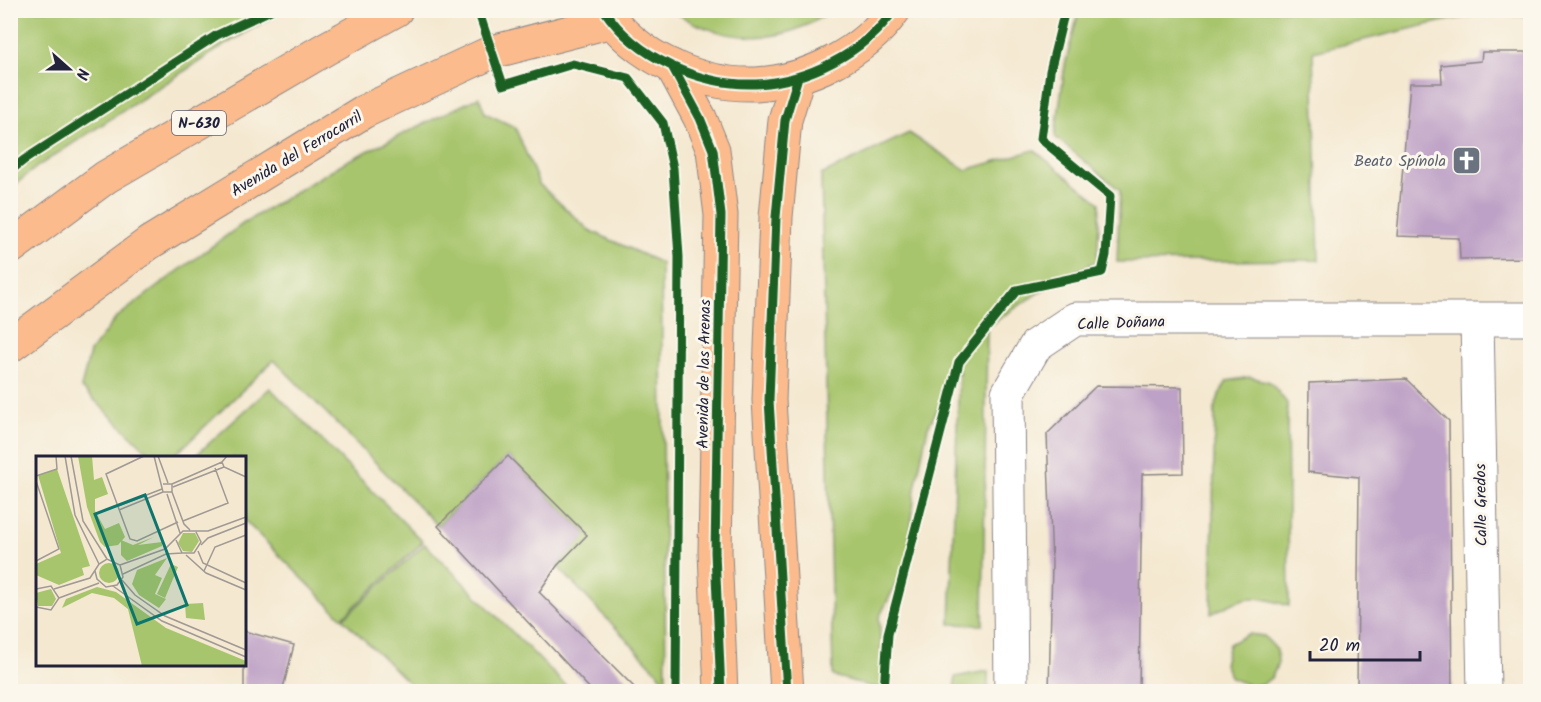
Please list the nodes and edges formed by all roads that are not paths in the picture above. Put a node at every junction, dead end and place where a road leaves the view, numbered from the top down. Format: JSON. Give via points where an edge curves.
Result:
{"nodes":[{"id":1,"x":396,"y":10,"type":"edge"},
{"id":2,"x":894,"y":10,"type":"edge"},
{"id":3,"x":608,"y":16,"type":"edge"},
{"id":4,"x":672,"y":66,"type":"junction"},
{"id":5,"x":798,"y":77,"type":"junction"},
{"id":6,"x":10,"y":248,"type":"edge"},
{"id":7,"x":1477,"y":319,"type":"junction"},
{"id":8,"x":1530,"y":319,"type":"edge"},
{"id":9,"x":10,"y":346,"type":"edge"},
{"id":10,"x":721,"y":692,"type":"edge"},
{"id":11,"x":787,"y":692,"type":"edge"},
{"id":12,"x":1011,"y":692,"type":"edge"},
{"id":13,"x":1484,"y":692,"type":"edge"}],
"edges":[{"from":1,"to":6,"type":"main road","number":"N-630","via":[[106,177]]},
{"from":2,"to":5,"type":"main road","via":[[884,25],[844,57]]},
{"from":3,"to":4,"type":"main road","via":[[639,47]]},
{"from":3,"to":9,"type":"main road","name":"Avenida del Ferrocarril","via":[[492,52],[363,112],[149,243]]},
{"from":4,"to":5,"type":"main road","via":[[712,80],[756,84]]},
{"from":4,"to":10,"type":"main road","name":"Avenida de las Arenas","via":[[713,150],[721,215],[716,552]]},
{"from":5,"to":11,"type":"main road","via":[[785,120],[776,217],[769,400]]},
{"from":7,"to":8,"type":"street","name":"Calle Doñana"},
{"from":7,"to":12,"type":"street","name":"Calle Doñana","via":[[1075,320],[1036,345],[1008,393]]},
{"from":7,"to":13,"type":"street","name":"Calle Gredos"}]}
